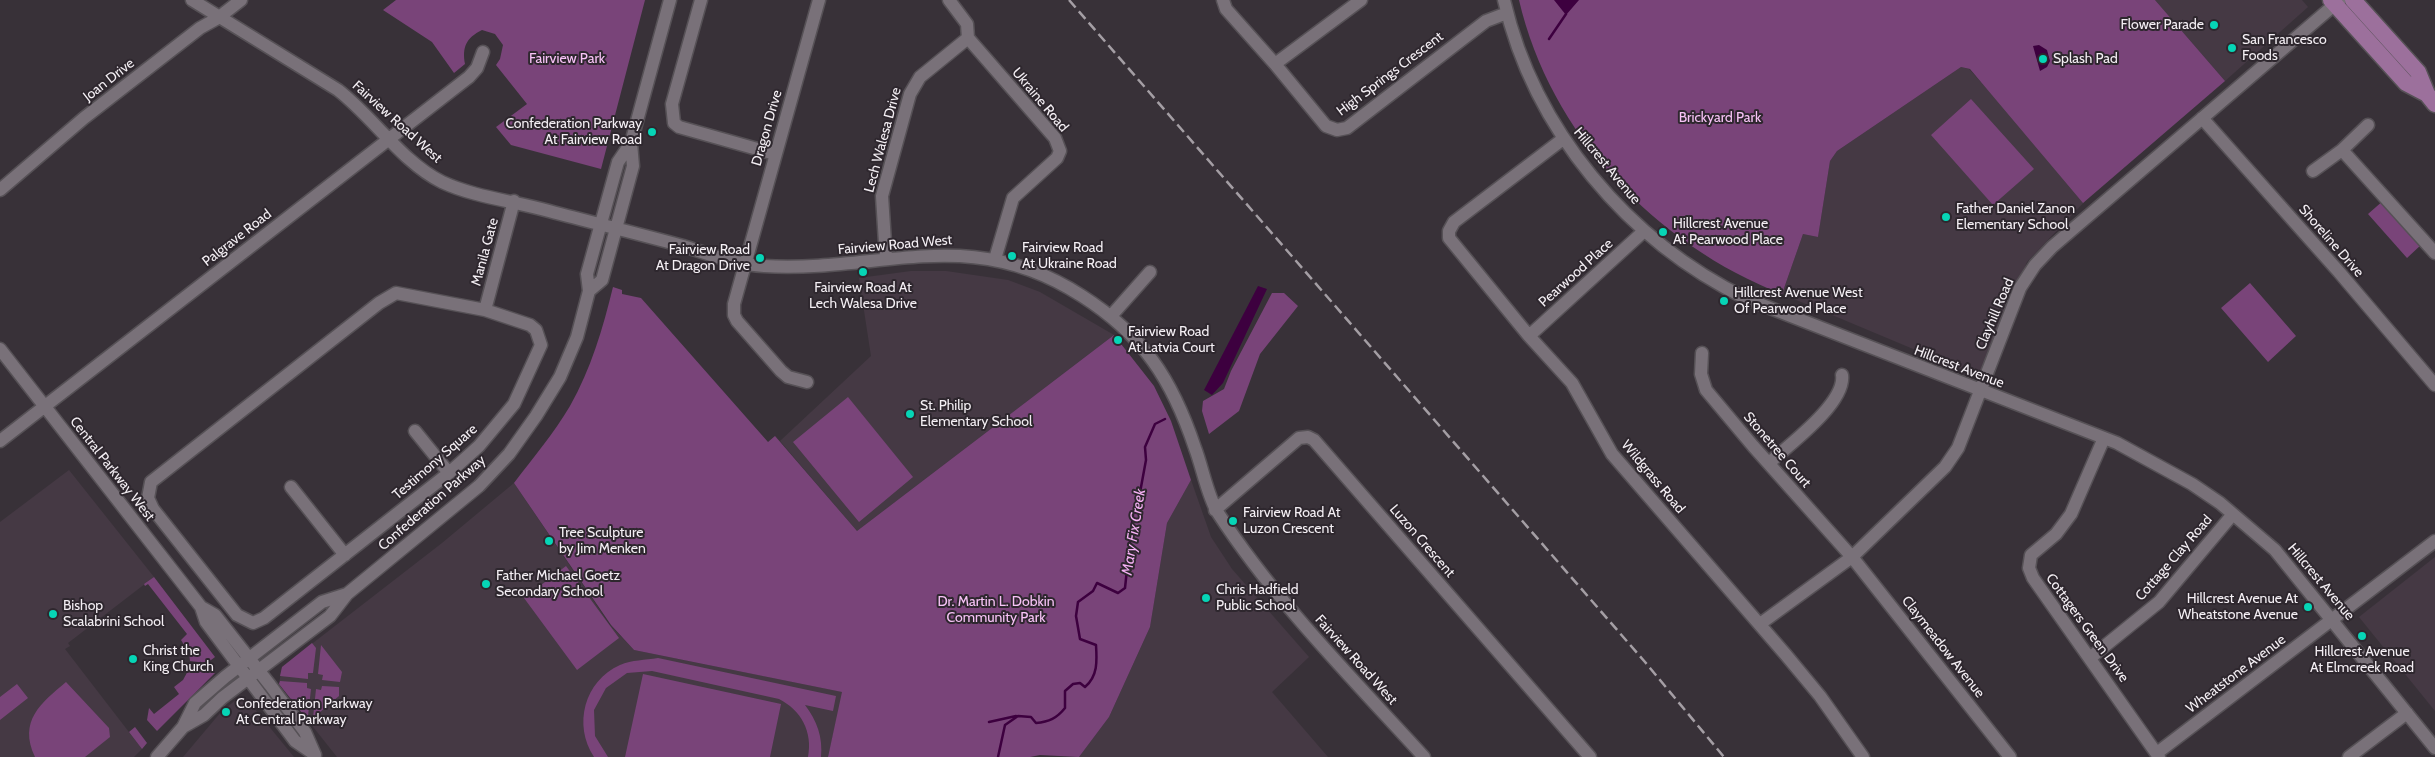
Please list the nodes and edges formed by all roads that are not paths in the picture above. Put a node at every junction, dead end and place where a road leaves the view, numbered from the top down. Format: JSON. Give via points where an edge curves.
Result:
{"nodes":[{"id":1,"x":192,"y":0,"type":"edge"},
{"id":2,"x":241,"y":0,"type":"edge"},
{"id":3,"x":670,"y":0,"type":"edge"},
{"id":4,"x":701,"y":0,"type":"edge"},
{"id":5,"x":819,"y":0,"type":"edge"},
{"id":6,"x":949,"y":0,"type":"edge"},
{"id":7,"x":1223,"y":0,"type":"edge"},
{"id":8,"x":1361,"y":0,"type":"edge"},
{"id":9,"x":1504,"y":0,"type":"edge"},
{"id":10,"x":2353,"y":0,"type":"edge"},
{"id":11,"x":2336,"y":1,"type":"edge"},
{"id":12,"x":1507,"y":13,"type":"junction"},
{"id":13,"x":218,"y":18,"type":"junction"},
{"id":14,"x":968,"y":38,"type":"junction"},
{"id":15,"x":483,"y":52,"type":"dead end"},
{"id":16,"x":1275,"y":64,"type":"junction"},
{"id":17,"x":2431,"y":99,"type":"edge"},
{"id":18,"x":2202,"y":118,"type":"junction"},
{"id":19,"x":2368,"y":125,"type":"dead end"},
{"id":20,"x":390,"y":138,"type":"junction"},
{"id":21,"x":1563,"y":139,"type":"junction"},
{"id":22,"x":631,"y":143,"type":"junction"},
{"id":23,"x":2342,"y":150,"type":"junction"},
{"id":24,"x":775,"y":154,"type":"junction"},
{"id":25,"x":2313,"y":170,"type":"dead end"},
{"id":26,"x":0,"y":190,"type":"edge"},
{"id":27,"x":514,"y":201,"type":"junction"},
{"id":28,"x":601,"y":224,"type":"junction"},
{"id":29,"x":616,"y":229,"type":"junction"},
{"id":30,"x":1643,"y":232,"type":"junction"},
{"id":31,"x":2435,"y":254,"type":"edge"},
{"id":32,"x":886,"y":258,"type":"junction"},
{"id":33,"x":995,"y":259,"type":"junction"},
{"id":34,"x":744,"y":263,"type":"junction"},
{"id":35,"x":1150,"y":272,"type":"dead end"},
{"id":36,"x":589,"y":291,"type":"junction"},
{"id":37,"x":485,"y":310,"type":"junction"},
{"id":38,"x":1111,"y":316,"type":"junction"},
{"id":39,"x":1529,"y":336,"type":"junction"},
{"id":40,"x":0,"y":349,"type":"edge"},
{"id":41,"x":1702,"y":353,"type":"dead end"},
{"id":42,"x":1842,"y":375,"type":"dead end"},
{"id":43,"x":807,"y":382,"type":"dead end"},
{"id":44,"x":2435,"y":385,"type":"edge"},
{"id":45,"x":1980,"y":391,"type":"junction"},
{"id":46,"x":45,"y":407,"type":"junction"},
{"id":47,"x":414,"y":431,"type":"dead end"},
{"id":48,"x":2104,"y":438,"type":"junction"},
{"id":49,"x":0,"y":441,"type":"edge"},
{"id":50,"x":1769,"y":463,"type":"junction"},
{"id":51,"x":449,"y":473,"type":"junction"},
{"id":52,"x":292,"y":487,"type":"dead end"},
{"id":53,"x":1215,"y":510,"type":"junction"},
{"id":54,"x":2233,"y":514,"type":"junction"},
{"id":55,"x":2435,"y":541,"type":"edge"},
{"id":56,"x":345,"y":556,"type":"junction"},
{"id":57,"x":1852,"y":557,"type":"junction"},
{"id":58,"x":347,"y":594,"type":"junction"},
{"id":59,"x":2333,"y":620,"type":"junction"},
{"id":60,"x":1760,"y":624,"type":"junction"},
{"id":61,"x":2090,"y":658,"type":"junction"},
{"id":62,"x":244,"y":662,"type":"junction"},
{"id":63,"x":259,"y":670,"type":"junction"},
{"id":64,"x":248,"y":678,"type":"junction"},
{"id":65,"x":2407,"y":713,"type":"junction"},
{"id":66,"x":183,"y":726,"type":"junction"},
{"id":67,"x":2435,"y":748,"type":"edge"},
{"id":68,"x":2158,"y":755,"type":"edge"},
{"id":69,"x":316,"y":756,"type":"edge"},
{"id":70,"x":157,"y":757,"type":"edge"},
{"id":71,"x":1424,"y":757,"type":"edge"},
{"id":72,"x":1590,"y":757,"type":"edge"},
{"id":73,"x":1863,"y":757,"type":"edge"},
{"id":74,"x":2010,"y":757,"type":"edge"},
{"id":75,"x":2349,"y":757,"type":"edge"}],
"edges":[{"from":1,"to":13,"type":"street","name":"Fairview Road West"},
{"from":2,"to":13,"type":"street","name":"Joan Drive"},
{"from":3,"to":22,"type":"street","name":"Confederation Parkway"},
{"from":4,"to":24,"type":"street","via":[[672,104],[674,123]]},
{"from":5,"to":24,"type":"street","name":"Dragon Drive"},
{"from":6,"to":14,"type":"street","via":[[966,24]]},
{"from":7,"to":16,"type":"street","name":"High Springs Crescent","via":[[1226,9]]},
{"from":8,"to":16,"type":"street"},
{"from":9,"to":12,"type":"street","name":"Hillcrest Avenue"},
{"from":10,"to":17,"type":"main road","via":[[2418,72]]},
{"from":11,"to":17,"type":"main road","via":[[2406,83]]},
{"from":11,"to":18,"type":"street","name":"Clayhill Road"},
{"from":12,"to":16,"type":"street","name":"High Springs Crescent","via":[[1480,24],[1344,129],[1333,130],[1326,126]]},
{"from":12,"to":21,"type":"street","name":"Hillcrest Avenue","via":[[1535,88]]},
{"from":13,"to":20,"type":"street","name":"Fairview Road West","via":[[338,90]]},
{"from":13,"to":26,"type":"street","name":"Joan Drive","via":[[200,28],[84,118]]},
{"from":14,"to":32,"type":"street","name":"Lech Walesa Drive","via":[[920,77],[910,94],[882,196]]},
{"from":14,"to":33,"type":"street","name":"Ukraine Road","via":[[1055,138],[1060,151],[1057,158],[1013,198]]},
{"from":15,"to":20,"type":"street","name":"Palgrave Road","via":[[477,68],[468,77]]},
{"from":18,"to":44,"type":"street","name":"Shoreline Drive"},
{"from":18,"to":45,"type":"street","name":"Clayhill Road","via":[[2052,247],[2036,265],[2020,288]]},
{"from":19,"to":23,"type":"street"},
{"from":20,"to":27,"type":"street","name":"Fairview Road West","via":[[440,181]]},
{"from":20,"to":46,"type":"street","name":"Palgrave Road"},
{"from":21,"to":30,"type":"street","name":"Hillcrest Avenue"},
{"from":21,"to":39,"type":"street","name":"Wildgrass Road","via":[[1454,222],[1449,231],[1452,242]]},
{"from":22,"to":28,"type":"street","name":"Confederation Parkway","via":[[618,162]]},
{"from":22,"to":29,"type":"street","name":"Confederation Parkway","via":[[633,166]]},
{"from":23,"to":25,"type":"street"},
{"from":23,"to":31,"type":"street"},
{"from":24,"to":34,"type":"street","name":"Dragon Drive"},
{"from":27,"to":28,"type":"street","name":"Fairview Road West"},
{"from":27,"to":37,"type":"street","name":"Manila Gate"},
{"from":28,"to":29,"type":"street","name":"Fairview Road West"},
{"from":28,"to":36,"type":"street","name":"Confederation Parkway","via":[[587,274]]},
{"from":29,"to":34,"type":"street","name":"Fairview Road West"},
{"from":29,"to":36,"type":"street","name":"Confederation Parkway","via":[[602,280]]},
{"from":30,"to":39,"type":"street","name":"Pearwood Place"},
{"from":30,"to":45,"type":"street","name":"Hillcrest Avenue","via":[[1692,268],[1747,299]]},
{"from":32,"to":33,"type":"street","name":"Fairview Road West","via":[[946,254]]},
{"from":32,"to":34,"type":"street","name":"Fairview Road West","via":[[806,267]]},
{"from":33,"to":38,"type":"street","name":"Fairview Road West","via":[[1055,281]]},
{"from":34,"to":43,"type":"street","name":"Dragon Drive","via":[[734,316],[781,372]]},
{"from":35,"to":38,"type":"street"},
{"from":36,"to":58,"type":"street","name":"Confederation Parkway","via":[[577,337],[560,377],[509,454],[479,486]]},
{"from":37,"to":51,"type":"street","name":"Testimony Square","via":[[530,325],[536,330],[541,345],[514,404],[479,446]]},
{"from":37,"to":56,"type":"street","name":"Testimony Square","via":[[405,294],[396,293],[386,298],[151,482],[148,498],[154,508],[244,620],[258,622]]},
{"from":38,"to":53,"type":"street","name":"Fairview Road West","via":[[1144,348],[1178,400]]},
{"from":39,"to":60,"type":"street","name":"Wildgrass Road","via":[[1572,383],[1612,454]]},
{"from":40,"to":46,"type":"street","name":"Central Parkway West"},
{"from":41,"to":50,"type":"street","name":"Stonetree Court","via":[[1701,374],[1706,390]]},
{"from":42,"to":50,"type":"street","via":[[1841,387],[1833,403]]},
{"from":45,"to":48,"type":"street","name":"Hillcrest Avenue"},
{"from":45,"to":57,"type":"street","name":"Clayhill Road","via":[[1958,448],[1946,467]]},
{"from":46,"to":49,"type":"street","name":"Palgrave Road"},
{"from":46,"to":62,"type":"street","name":"Central Parkway West","via":[[201,608],[215,615]]},
{"from":47,"to":51,"type":"street"},
{"from":48,"to":54,"type":"street","name":"Hillcrest Avenue","via":[[2148,458]]},
{"from":48,"to":61,"type":"street","name":"Cottagers Green Drive","via":[[2071,514],[2056,534],[2031,556],[2029,568]]},
{"from":50,"to":57,"type":"street","name":"Stonetree Court"},
{"from":51,"to":56,"type":"street","name":"Testimony Square"},
{"from":52,"to":56,"type":"street"},
{"from":53,"to":71,"type":"street","name":"Fairview Road West","via":[[1300,620]]},
{"from":53,"to":72,"type":"street","name":"Luzon Crescent","via":[[1299,438],[1314,440]]},
{"from":54,"to":59,"type":"street","name":"Hillcrest Avenue","via":[[2275,550]]},
{"from":54,"to":61,"type":"street","name":"Cottage Clay Road","via":[[2159,602]]},
{"from":55,"to":59,"type":"street","name":"Wheatstone Avenue"},
{"from":57,"to":60,"type":"street","name":"Clayhill Road"},
{"from":57,"to":74,"type":"street","name":"Claymeadow Avenue"},
{"from":58,"to":62,"type":"street","name":"Confederation Parkway","via":[[322,602]]},
{"from":58,"to":63,"type":"street","name":"Confederation Parkway","via":[[330,616]]},
{"from":59,"to":65,"type":"street","name":"Hillcrest Avenue"},
{"from":59,"to":68,"type":"street","name":"Wheatstone Avenue"},
{"from":60,"to":73,"type":"street","name":"Wildgrass Road","via":[[1820,696]]},
{"from":61,"to":68,"type":"street","name":"Cottagers Green Drive"},
{"from":62,"to":63,"type":"street","name":"Central Parkway West"},
{"from":62,"to":64,"type":"street","name":"Central Parkway West"},
{"from":62,"to":66,"type":"street","name":"Confederation Parkway","via":[[195,703]]},
{"from":63,"to":64,"type":"street","name":"Confederation Parkway"},
{"from":63,"to":69,"type":"street","name":"Central Parkway West","via":[[305,732]]},
{"from":64,"to":66,"type":"street","name":"Confederation Parkway","via":[[204,715]]},
{"from":64,"to":69,"type":"street","name":"Central Parkway West","via":[[296,741]]},
{"from":65,"to":67,"type":"street","name":"Hillcrest Avenue"},
{"from":65,"to":75,"type":"street"},
{"from":66,"to":70,"type":"street","name":"Confederation Parkway"}]}
